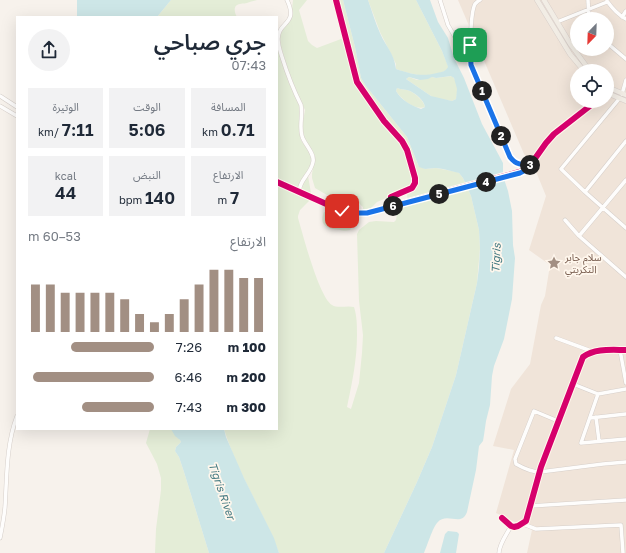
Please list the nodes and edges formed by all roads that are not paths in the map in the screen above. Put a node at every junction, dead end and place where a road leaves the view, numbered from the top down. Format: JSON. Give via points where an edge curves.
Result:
{"nodes":[{"id":1,"x":287,"y":0,"type":"edge"},
{"id":2,"x":336,"y":0,"type":"edge"},
{"id":3,"x":440,"y":0,"type":"edge"},
{"id":4,"x":480,"y":0,"type":"edge"},
{"id":5,"x":537,"y":0,"type":"edge"},
{"id":6,"x":544,"y":0,"type":"edge"},
{"id":7,"x":588,"y":0,"type":"edge"},
{"id":8,"x":607,"y":1,"type":"edge"},
{"id":9,"x":588,"y":10,"type":"junction"},
{"id":10,"x":626,"y":11,"type":"edge"},
{"id":11,"x":622,"y":17,"type":"junction"},
{"id":12,"x":626,"y":19,"type":"edge"},
{"id":13,"x":557,"y":22,"type":"junction"},
{"id":14,"x":614,"y":49,"type":"edge"},
{"id":15,"x":626,"y":59,"type":"edge"},
{"id":16,"x":578,"y":64,"type":"edge"},
{"id":17,"x":585,"y":64,"type":"edge"},
{"id":18,"x":471,"y":65,"type":"junction"},
{"id":19,"x":626,"y":80,"type":"edge"},
{"id":20,"x":614,"y":90,"type":"edge"},
{"id":21,"x":624,"y":95,"type":"edge"},
{"id":22,"x":0,"y":96,"type":"edge"},
{"id":23,"x":614,"y":96,"type":"edge"},
{"id":24,"x":619,"y":99,"type":"junction"},
{"id":25,"x":626,"y":101,"type":"edge"},
{"id":26,"x":0,"y":106,"type":"edge"},
{"id":27,"x":16,"y":106,"type":"edge"},
{"id":28,"x":587,"y":108,"type":"edge"},
{"id":29,"x":16,"y":115,"type":"edge"},
{"id":30,"x":625,"y":142,"type":"edge"},
{"id":31,"x":531,"y":164,"type":"junction"},
{"id":32,"x":626,"y":180,"type":"edge"},
{"id":33,"x":278,"y":182,"type":"edge"},
{"id":34,"x":299,"y":192,"type":"junction"},
{"id":35,"x":585,"y":192,"type":"junction"},
{"id":36,"x":391,"y":197,"type":"dead end"},
{"id":37,"x":602,"y":208,"type":"junction"},
{"id":38,"x":565,"y":220,"type":"dead end"},
{"id":39,"x":626,"y":228,"type":"edge"},
{"id":40,"x":579,"y":236,"type":"junction"},
{"id":41,"x":626,"y":277,"type":"edge"},
{"id":42,"x":556,"y":338,"type":"dead end"},
{"id":43,"x":620,"y":350,"type":"junction"},
{"id":44,"x":626,"y":350,"type":"edge"},
{"id":45,"x":594,"y":352,"type":"junction"},
{"id":46,"x":626,"y":383,"type":"edge"},
{"id":47,"x":573,"y":384,"type":"junction"},
{"id":48,"x":626,"y":389,"type":"edge"},
{"id":49,"x":598,"y":394,"type":"junction"},
{"id":50,"x":626,"y":414,"type":"edge"},
{"id":51,"x":596,"y":417,"type":"junction"},
{"id":52,"x":590,"y":418,"type":"junction"},
{"id":53,"x":16,"y":419,"type":"edge"},
{"id":54,"x":558,"y":421,"type":"junction"},
{"id":55,"x":626,"y":439,"type":"edge"},
{"id":56,"x":599,"y":441,"type":"junction"},
{"id":57,"x":626,"y":462,"type":"edge"},
{"id":58,"x":540,"y":472,"type":"junction"},
{"id":59,"x":626,"y":500,"type":"edge"},
{"id":60,"x":530,"y":506,"type":"junction"},
{"id":61,"x":502,"y":518,"type":"dead end"},
{"id":62,"x":523,"y":524,"type":"junction"},
{"id":63,"x":626,"y":524,"type":"edge"},
{"id":64,"x":621,"y":525,"type":"junction"},
{"id":65,"x":511,"y":526,"type":"junction"},
{"id":66,"x":0,"y":538,"type":"edge"},
{"id":67,"x":499,"y":553,"type":"edge"},
{"id":68,"x":623,"y":553,"type":"edge"}],
"edges":[{"from":1,"to":34,"type":"street","via":[[291,13],[279,32],[278,45],[302,105],[301,135],[313,158],[310,171],[300,185]]},
{"from":2,"to":36,"type":"street","via":[[357,82],[384,121],[402,141],[416,178],[412,188]]},
{"from":3,"to":18,"type":"street","via":[[448,25]]},
{"from":4,"to":18,"type":"street","via":[[474,6],[472,18]]},
{"from":5,"to":16,"type":"main road"},
{"from":6,"to":13,"type":"main road"},
{"from":7,"to":9,"type":"street"},
{"from":8,"to":9,"type":"street"},
{"from":8,"to":11,"type":"street"},
{"from":9,"to":13,"type":"street"},
{"from":10,"to":11,"type":"street"},
{"from":11,"to":12,"type":"street"},
{"from":13,"to":17,"type":"main road"},
{"from":14,"to":15,"type":"street"},
{"from":18,"to":31,"type":"street","via":[[510,157],[520,165]]},
{"from":19,"to":21,"type":"street"},
{"from":20,"to":21,"type":"main road"},
{"from":22,"to":27,"type":"street"},
{"from":23,"to":24,"type":"main road"},
{"from":24,"to":25,"type":"main road"},
{"from":24,"to":35,"type":"street","via":[[561,169]]},
{"from":26,"to":29,"type":"street"},
{"from":28,"to":31,"type":"street","via":[[554,134]]},
{"from":30,"to":35,"type":"street"},
{"from":31,"to":34,"type":"street","via":[[520,173],[367,213],[342,211]]},
{"from":32,"to":37,"type":"street"},
{"from":33,"to":34,"type":"street"},
{"from":35,"to":37,"type":"street"},
{"from":37,"to":39,"type":"street"},
{"from":37,"to":40,"type":"street"},
{"from":38,"to":40,"type":"street"},
{"from":40,"to":41,"type":"street"},
{"from":42,"to":45,"type":"street"},
{"from":43,"to":44,"type":"street"},
{"from":43,"to":45,"type":"street"},
{"from":43,"to":46,"type":"street"},
{"from":45,"to":47,"type":"street","via":[[583,357]]},
{"from":47,"to":49,"type":"street"},
{"from":47,"to":54,"type":"street"},
{"from":48,"to":49,"type":"street"},
{"from":49,"to":52,"type":"street"},
{"from":50,"to":51,"type":"street"},
{"from":51,"to":52,"type":"street"},
{"from":51,"to":56,"type":"street"},
{"from":52,"to":56,"type":"street","via":[[581,443]]},
{"from":53,"to":66,"type":"street","via":[[11,434]]},
{"from":54,"to":58,"type":"street"},
{"from":54,"to":58,"type":"street","via":[[534,411],[515,459],[516,464]]},
{"from":55,"to":56,"type":"street"},
{"from":57,"to":58,"type":"street"},
{"from":58,"to":60,"type":"street"},
{"from":59,"to":60,"type":"street"},
{"from":60,"to":62,"type":"street"},
{"from":61,"to":65,"type":"street"},
{"from":62,"to":64,"type":"street","via":[[536,529]]},
{"from":62,"to":65,"type":"street"},
{"from":63,"to":64,"type":"street"},
{"from":64,"to":68,"type":"street"},
{"from":65,"to":67,"type":"street"}]}
